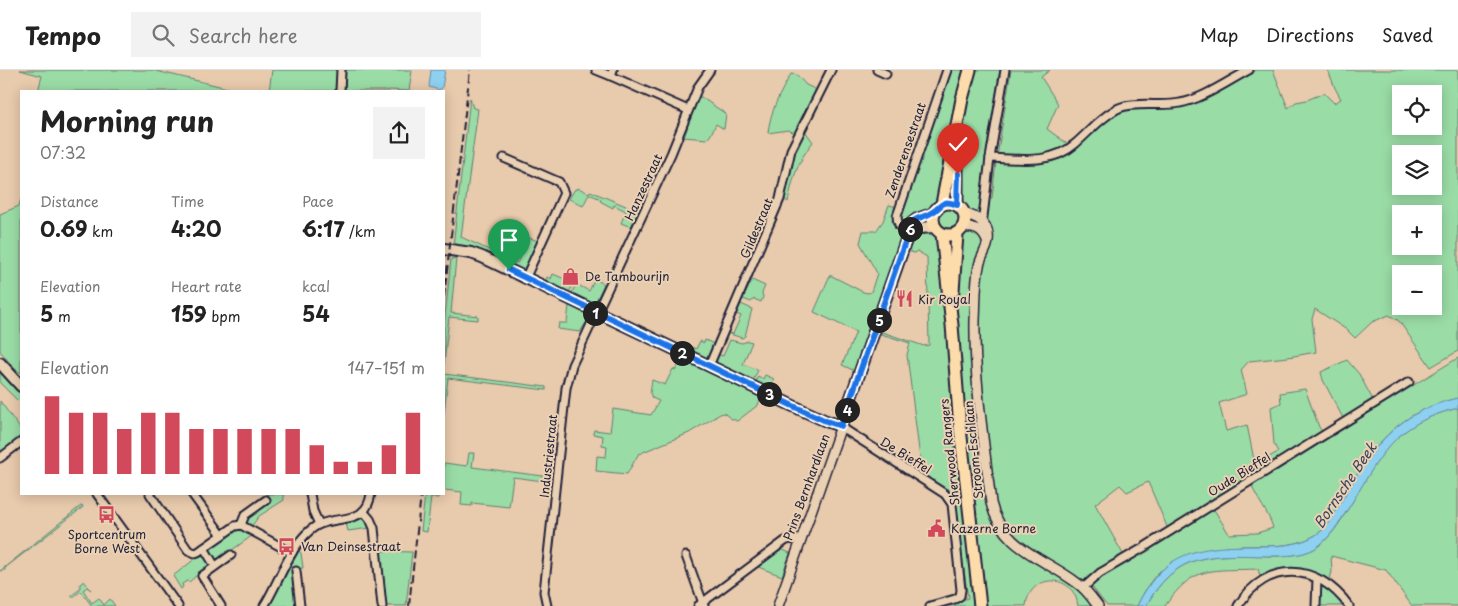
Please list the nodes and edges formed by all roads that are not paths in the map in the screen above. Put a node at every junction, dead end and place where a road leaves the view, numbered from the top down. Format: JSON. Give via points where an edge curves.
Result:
{"nodes":[{"id":1,"x":341,"y":70,"type":"edge"},
{"id":2,"x":596,"y":70,"type":"edge"},
{"id":3,"x":710,"y":70,"type":"edge"},
{"id":4,"x":832,"y":70,"type":"edge"},
{"id":5,"x":877,"y":70,"type":"edge"},
{"id":6,"x":947,"y":70,"type":"edge"},
{"id":7,"x":970,"y":70,"type":"edge"},
{"id":8,"x":1005,"y":70,"type":"edge"},
{"id":9,"x":1249,"y":70,"type":"edge"},
{"id":10,"x":612,"y":73,"type":"edge"},
{"id":11,"x":886,"y":74,"type":"dead end"},
{"id":12,"x":340,"y":90,"type":"edge"},
{"id":13,"x":688,"y":110,"type":"junction"},
{"id":14,"x":957,"y":129,"type":"junction"},
{"id":15,"x":504,"y":158,"type":"dead end"},
{"id":16,"x":990,"y":158,"type":"junction"},
{"id":17,"x":942,"y":204,"type":"junction"},
{"id":18,"x":960,"y":209,"type":"junction"},
{"id":19,"x":934,"y":212,"type":"junction"},
{"id":20,"x":983,"y":222,"type":"junction"},
{"id":21,"x":938,"y":231,"type":"junction"},
{"id":22,"x":959,"y":231,"type":"junction"},
{"id":23,"x":981,"y":232,"type":"junction"},
{"id":24,"x":908,"y":235,"type":"junction"},
{"id":25,"x":988,"y":244,"type":"junction"},
{"id":26,"x":445,"y":249,"type":"edge"},
{"id":27,"x":526,"y":279,"type":"junction"},
{"id":28,"x":596,"y":313,"type":"junction"},
{"id":29,"x":952,"y":325,"type":"junction"},
{"id":30,"x":0,"y":362,"type":"edge"},
{"id":31,"x":708,"y":366,"type":"junction"},
{"id":32,"x":1409,"y":382,"type":"dead end"},
{"id":33,"x":20,"y":385,"type":"edge"},
{"id":34,"x":841,"y":426,"type":"junction"},
{"id":35,"x":20,"y":443,"type":"edge"},
{"id":36,"x":0,"y":458,"type":"edge"},
{"id":37,"x":98,"y":495,"type":"edge"},
{"id":38,"x":151,"y":495,"type":"edge"},
{"id":39,"x":193,"y":495,"type":"edge"},
{"id":40,"x":310,"y":495,"type":"edge"},
{"id":41,"x":371,"y":495,"type":"edge"},
{"id":42,"x":266,"y":500,"type":"dead end"},
{"id":43,"x":363,"y":511,"type":"junction"},
{"id":44,"x":319,"y":524,"type":"junction"},
{"id":45,"x":241,"y":525,"type":"junction"},
{"id":46,"x":222,"y":535,"type":"junction"},
{"id":47,"x":800,"y":541,"type":"junction"},
{"id":48,"x":204,"y":548,"type":"junction"},
{"id":49,"x":292,"y":553,"type":"junction"},
{"id":50,"x":231,"y":555,"type":"dead end"},
{"id":51,"x":686,"y":556,"type":"dead end"},
{"id":52,"x":215,"y":566,"type":"junction"},
{"id":53,"x":296,"y":571,"type":"dead end"},
{"id":54,"x":1316,"y":578,"type":"junction"},
{"id":55,"x":1083,"y":588,"type":"junction"},
{"id":56,"x":702,"y":605,"type":"edge"},
{"id":57,"x":178,"y":606,"type":"edge"},
{"id":58,"x":221,"y":606,"type":"edge"},
{"id":59,"x":264,"y":606,"type":"edge"},
{"id":60,"x":300,"y":606,"type":"edge"},
{"id":61,"x":382,"y":606,"type":"edge"},
{"id":62,"x":547,"y":606,"type":"edge"},
{"id":63,"x":778,"y":606,"type":"edge"},
{"id":64,"x":930,"y":606,"type":"edge"},
{"id":65,"x":980,"y":606,"type":"edge"},
{"id":66,"x":1098,"y":606,"type":"edge"},
{"id":67,"x":1238,"y":606,"type":"edge"},
{"id":68,"x":1316,"y":606,"type":"edge"},
{"id":69,"x":1349,"y":606,"type":"edge"}],
"edges":[{"from":1,"to":12,"type":"street"},
{"from":2,"to":10,"type":"street"},
{"from":3,"to":13,"type":"street","name":"Hanzestraat"},
{"from":4,"to":31,"type":"street","name":"Gildestraat","via":[[791,150],[780,199]]},
{"from":5,"to":11,"type":"street"},
{"from":6,"to":24,"type":"street","name":"Zenderensestraat","via":[[897,216],[896,222]]},
{"from":7,"to":14,"type":"main road"},
{"from":8,"to":16,"type":"street"},
{"from":9,"to":16,"type":"street","via":[[1188,102],[1121,107],[1073,146],[1054,156],[1038,160]]},
{"from":10,"to":13,"type":"street"},
{"from":13,"to":28,"type":"street","name":"Hanzestraat","via":[[671,154]]},
{"from":14,"to":17,"type":"main road"},
{"from":14,"to":18,"type":"main road"},
{"from":15,"to":27,"type":"street","via":[[559,182],[564,193]]},
{"from":16,"to":20,"type":"street"},
{"from":17,"to":18,"type":"main road"},
{"from":17,"to":19,"type":"main road"},
{"from":18,"to":20,"type":"street"},
{"from":18,"to":22,"type":"main road","via":[[965,219]]},
{"from":19,"to":21,"type":"main road","via":[[932,222]]},
{"from":19,"to":24,"type":"main road","name":"Prins Bernhardlaan","via":[[912,222]]},
{"from":20,"to":23,"type":"street"},
{"from":20,"to":25,"type":"street"},
{"from":21,"to":22,"type":"main road","via":[[952,236]]},
{"from":21,"to":24,"type":"main road","via":[[920,228]]},
{"from":21,"to":29,"type":"main road","name":"Sherwood Rangers"},
{"from":22,"to":23,"type":"street","via":[[975,228]]},
{"from":22,"to":29,"type":"main road","name":"Sherwood Rangers"},
{"from":23,"to":25,"type":"street"},
{"from":24,"to":34,"type":"main road","name":"Prins Bernhardlaan"},
{"from":25,"to":55,"type":"street","name":"Stroom-Eschlaan","via":[[977,274],[975,334],[991,503],[1003,531],[1020,548]]},
{"from":26,"to":27,"type":"main road","via":[[471,253]]},
{"from":27,"to":28,"type":"main road"},
{"from":28,"to":31,"type":"main road"},
{"from":28,"to":62,"type":"street","name":"Industriestraat","via":[[572,365],[566,388],[544,592]]},
{"from":29,"to":65,"type":"main road","name":"Sherwood Rangers"},
{"from":30,"to":33,"type":"main road"},
{"from":31,"to":34,"type":"main road"},
{"from":32,"to":55,"type":"street","name":"Oude Bieffel","via":[[1100,573]]},
{"from":34,"to":47,"type":"street","name":"Prins Bernhardlaan"},
{"from":34,"to":64,"type":"street","name":"De Bieffel","via":[[946,494],[952,504],[960,596]]},
{"from":35,"to":36,"type":"street"},
{"from":37,"to":57,"type":"street"},
{"from":38,"to":48,"type":"street","via":[[188,550],[195,553]]},
{"from":39,"to":46,"type":"street"},
{"from":40,"to":44,"type":"street"},
{"from":41,"to":43,"type":"street"},
{"from":42,"to":45,"type":"street","via":[[246,515]]},
{"from":43,"to":44,"type":"street"},
{"from":43,"to":61,"type":"street","via":[[374,528]]},
{"from":44,"to":49,"type":"street","via":[[302,538]]},
{"from":45,"to":46,"type":"street"},
{"from":45,"to":49,"type":"street"},
{"from":46,"to":48,"type":"street"},
{"from":47,"to":56,"type":"street","via":[[785,541]]},
{"from":47,"to":63,"type":"street","name":"Prins Bernhardlaan"},
{"from":48,"to":52,"type":"street"},
{"from":49,"to":59,"type":"street"},
{"from":50,"to":52,"type":"street"},
{"from":51,"to":56,"type":"street"},
{"from":52,"to":58,"type":"street","via":[[204,574],[203,579]]},
{"from":53,"to":60,"type":"street"},
{"from":54,"to":67,"type":"street","via":[[1284,571],[1274,574],[1243,597]]},
{"from":54,"to":68,"type":"street"},
{"from":54,"to":69,"type":"street"},
{"from":55,"to":66,"type":"street","name":"Stroom-Eschlaan"}]}
